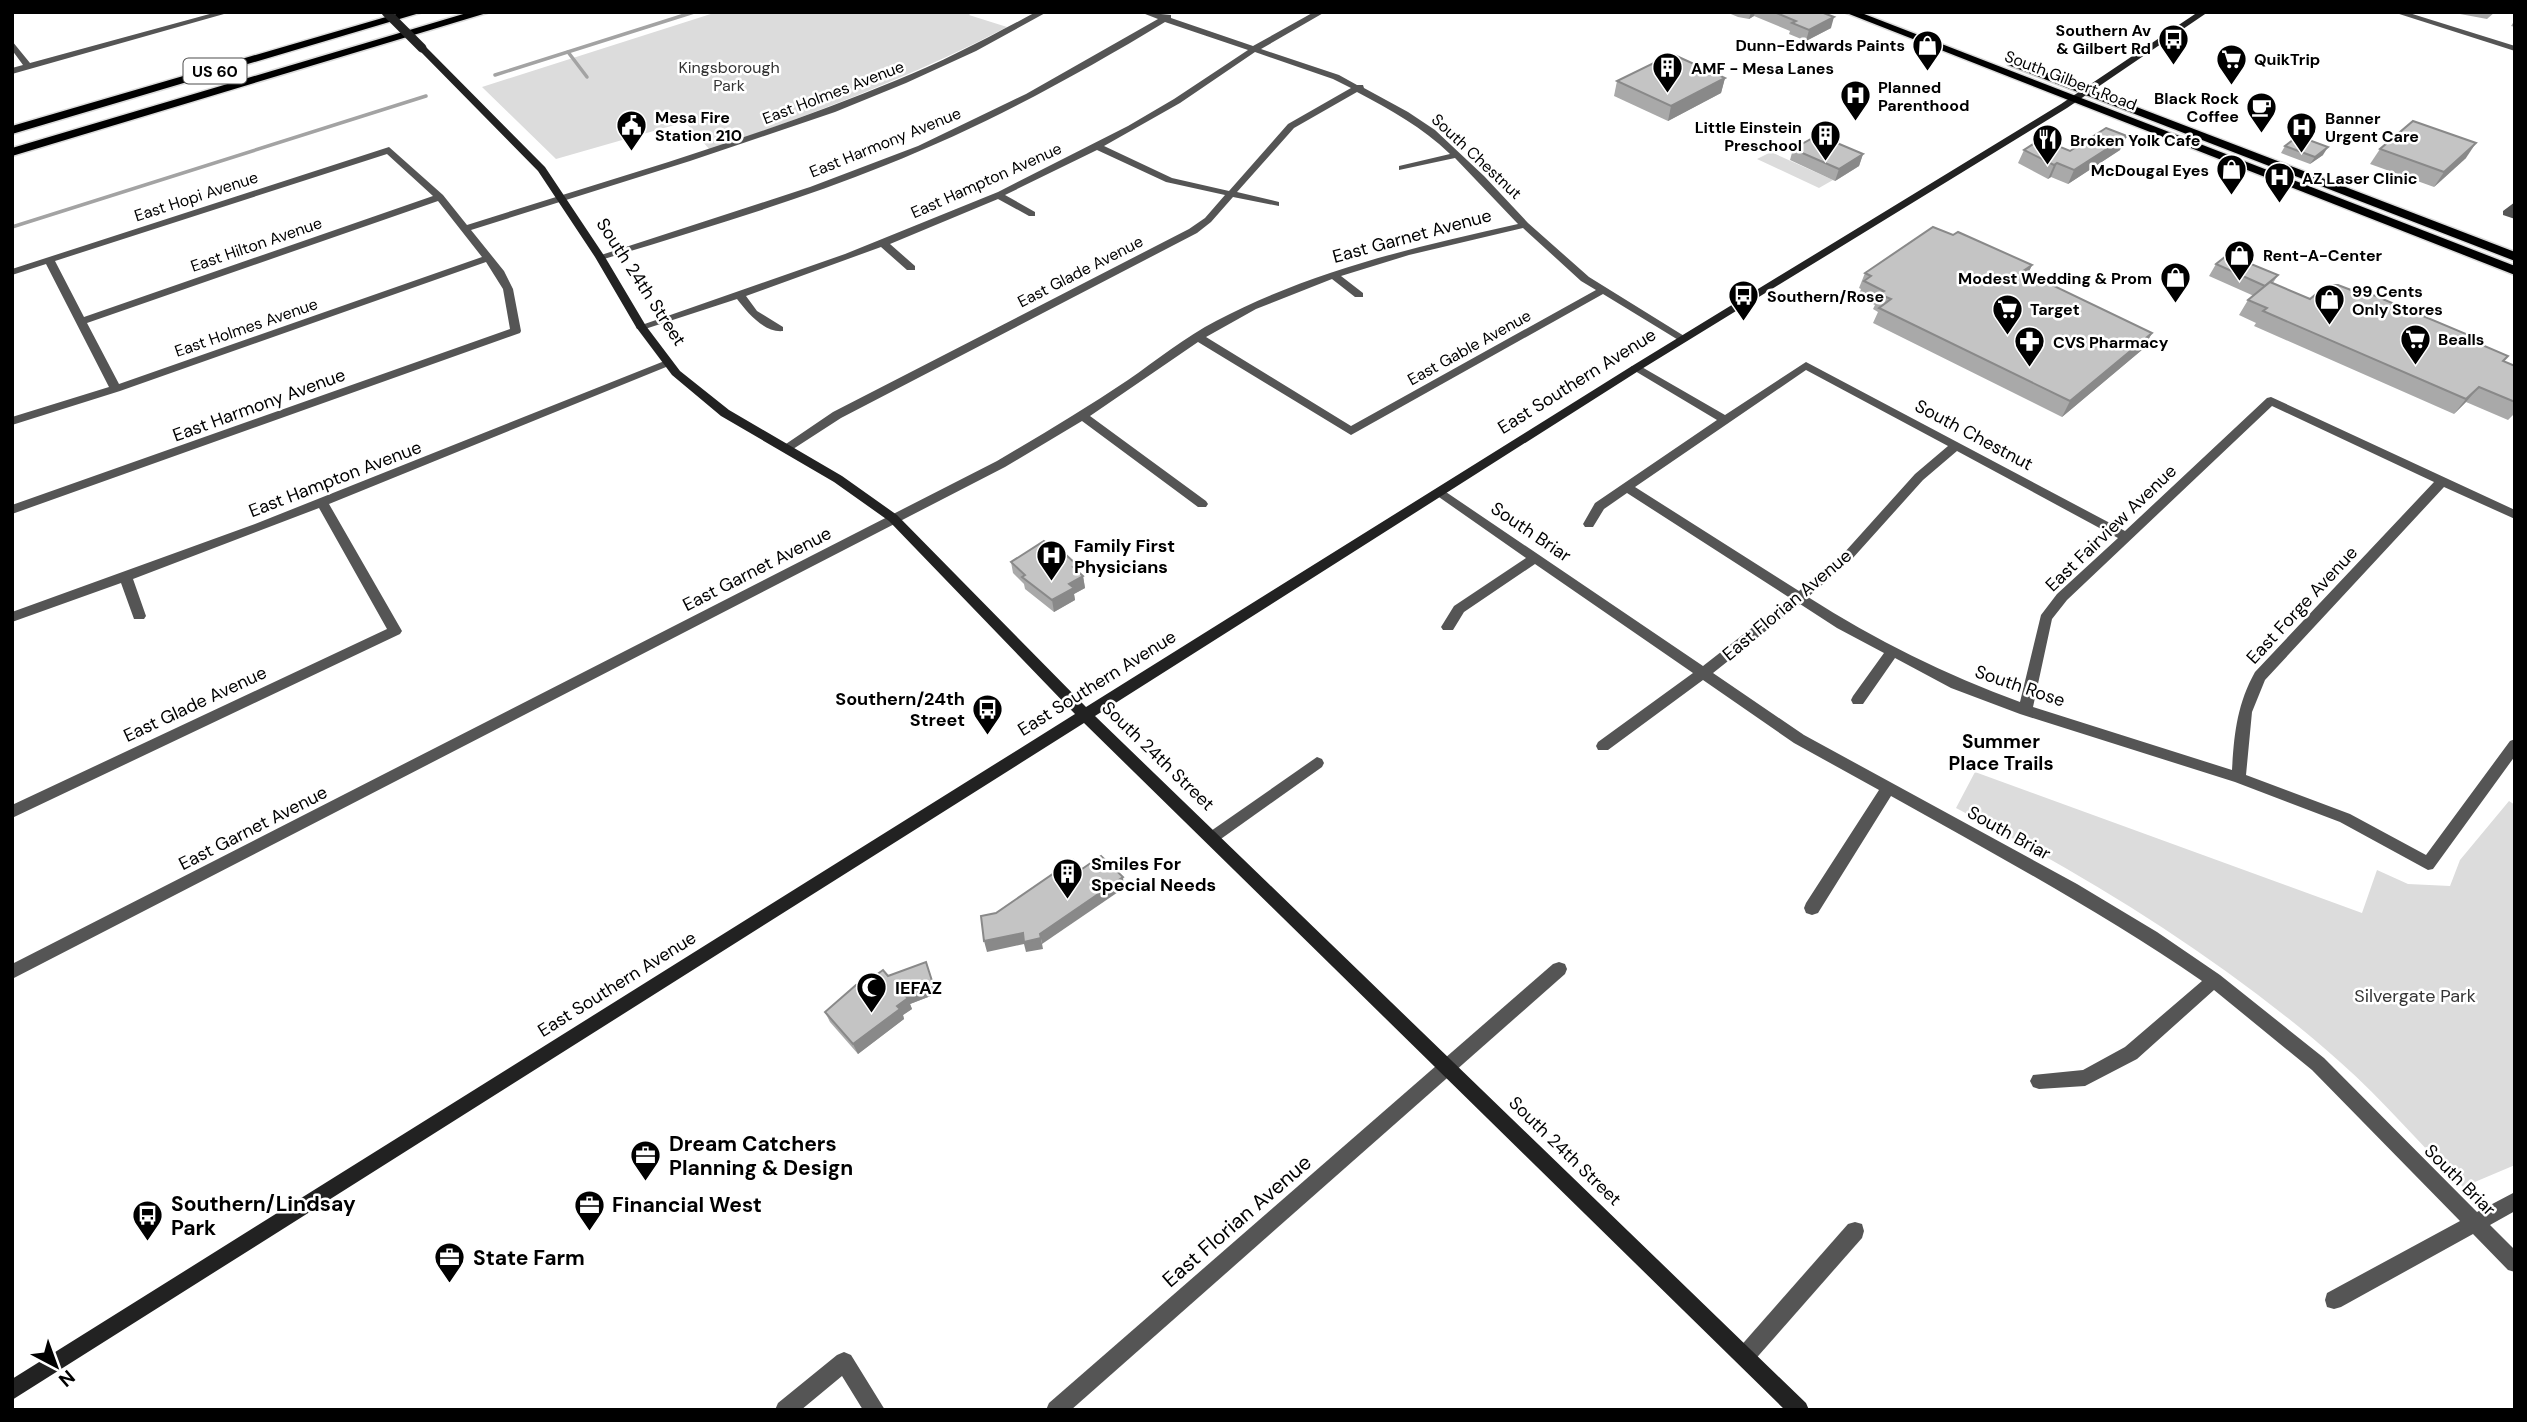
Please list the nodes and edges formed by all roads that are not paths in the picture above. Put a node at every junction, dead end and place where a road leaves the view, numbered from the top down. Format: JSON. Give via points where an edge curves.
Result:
{"nodes":[{"id":1,"x":227,"y":12,"type":"edge"},
{"id":2,"x":386,"y":12,"type":"edge"},
{"id":3,"x":417,"y":12,"type":"edge"},
{"id":4,"x":484,"y":12,"type":"edge"},
{"id":5,"x":1043,"y":12,"type":"edge"},
{"id":6,"x":1144,"y":12,"type":"edge"},
{"id":7,"x":1175,"y":12,"type":"edge"},
{"id":8,"x":1321,"y":12,"type":"edge"},
{"id":9,"x":1849,"y":12,"type":"edge"},
{"id":10,"x":1880,"y":12,"type":"edge"},
{"id":11,"x":2204,"y":12,"type":"edge"},
{"id":12,"x":2398,"y":12,"type":"edge"},
{"id":13,"x":1165,"y":19,"type":"junction"},
{"id":14,"x":12,"y":43,"type":"edge"},
{"id":15,"x":1255,"y":49,"type":"junction"},
{"id":16,"x":2515,"y":49,"type":"edge"},
{"id":17,"x":28,"y":67,"type":"junction"},
{"id":18,"x":12,"y":71,"type":"edge"},
{"id":19,"x":1360,"y":88,"type":"junction"},
{"id":20,"x":2086,"y":92,"type":"junction"},
{"id":21,"x":2073,"y":100,"type":"junction"},
{"id":22,"x":12,"y":130,"type":"edge"},
{"id":23,"x":1097,"y":146,"type":"junction"},
{"id":24,"x":12,"y":152,"type":"edge"},
{"id":25,"x":1457,"y":155,"type":"junction"},
{"id":26,"x":1402,"y":168,"type":"dead end"},
{"id":27,"x":998,"y":195,"type":"junction"},
{"id":28,"x":1231,"y":195,"type":"junction"},
{"id":29,"x":440,"y":197,"type":"junction"},
{"id":30,"x":562,"y":197,"type":"junction"},
{"id":31,"x":1276,"y":204,"type":"dead end"},
{"id":32,"x":2515,"y":205,"type":"edge"},
{"id":33,"x":1032,"y":214,"type":"dead end"},
{"id":34,"x":2511,"y":214,"type":"edge"},
{"id":35,"x":2391,"y":216,"type":"junction"},
{"id":36,"x":1525,"y":225,"type":"junction"},
{"id":37,"x":465,"y":229,"type":"junction"},
{"id":38,"x":883,"y":243,"type":"junction"},
{"id":39,"x":600,"y":257,"type":"junction"},
{"id":40,"x":2515,"y":257,"type":"edge"},
{"id":41,"x":489,"y":258,"type":"junction"},
{"id":42,"x":49,"y":260,"type":"junction"},
{"id":43,"x":911,"y":268,"type":"dead end"},
{"id":44,"x":2515,"y":271,"type":"edge"},
{"id":45,"x":12,"y":272,"type":"edge"},
{"id":46,"x":1332,"y":274,"type":"junction"},
{"id":47,"x":1603,"y":290,"type":"junction"},
{"id":48,"x":740,"y":295,"type":"junction"},
{"id":49,"x":1359,"y":295,"type":"dead end"},
{"id":50,"x":82,"y":321,"type":"junction"},
{"id":51,"x":640,"y":327,"type":"junction"},
{"id":52,"x":779,"y":329,"type":"dead end"},
{"id":53,"x":1198,"y":337,"type":"junction"},
{"id":54,"x":1684,"y":338,"type":"junction"},
{"id":55,"x":667,"y":363,"type":"junction"},
{"id":56,"x":1636,"y":368,"type":"junction"},
{"id":57,"x":116,"y":389,"type":"junction"},
{"id":58,"x":1082,"y":416,"type":"junction"},
{"id":59,"x":1726,"y":420,"type":"junction"},
{"id":60,"x":12,"y":421,"type":"edge"},
{"id":61,"x":1956,"y":445,"type":"junction"},
{"id":62,"x":786,"y":448,"type":"junction"},
{"id":63,"x":2442,"y":481,"type":"junction"},
{"id":64,"x":1626,"y":486,"type":"junction"},
{"id":65,"x":1440,"y":492,"type":"junction"},
{"id":66,"x":322,"y":503,"type":"junction"},
{"id":67,"x":1202,"y":505,"type":"dead end"},
{"id":68,"x":12,"y":510,"type":"edge"},
{"id":69,"x":2515,"y":515,"type":"edge"},
{"id":70,"x":893,"y":518,"type":"junction"},
{"id":71,"x":1589,"y":524,"type":"dead end"},
{"id":72,"x":2125,"y":536,"type":"junction"},
{"id":73,"x":1535,"y":558,"type":"junction"},
{"id":74,"x":127,"y":578,"type":"junction"},
{"id":75,"x":1799,"y":598,"type":"junction"},
{"id":76,"x":139,"y":616,"type":"dead end"},
{"id":77,"x":12,"y":617,"type":"edge"},
{"id":78,"x":1448,"y":627,"type":"dead end"},
{"id":79,"x":1891,"y":653,"type":"junction"},
{"id":80,"x":1703,"y":673,"type":"junction"},
{"id":81,"x":1858,"y":700,"type":"dead end"},
{"id":82,"x":2025,"y":710,"type":"junction"},
{"id":83,"x":1085,"y":715,"type":"junction"},
{"id":84,"x":2515,"y":745,"type":"edge"},
{"id":85,"x":1603,"y":746,"type":"dead end"},
{"id":86,"x":1317,"y":763,"type":"dead end"},
{"id":87,"x":2239,"y":778,"type":"junction"},
{"id":88,"x":1887,"y":790,"type":"junction"},
{"id":89,"x":12,"y":812,"type":"edge"},
{"id":90,"x":1213,"y":837,"type":"junction"},
{"id":91,"x":1812,"y":908,"type":"dead end"},
{"id":92,"x":1559,"y":969,"type":"dead end"},
{"id":93,"x":12,"y":972,"type":"edge"},
{"id":94,"x":2214,"y":980,"type":"junction"},
{"id":95,"x":1448,"y":1066,"type":"junction"},
{"id":96,"x":2039,"y":1081,"type":"dead end"},
{"id":97,"x":2515,"y":1201,"type":"edge"},
{"id":98,"x":2474,"y":1222,"type":"junction"},
{"id":99,"x":1855,"y":1231,"type":"dead end"},
{"id":100,"x":2515,"y":1264,"type":"edge"},
{"id":101,"x":2334,"y":1300,"type":"dead end"},
{"id":102,"x":1745,"y":1356,"type":"junction"},
{"id":103,"x":12,"y":1390,"type":"edge"},
{"id":104,"x":785,"y":1410,"type":"edge"},
{"id":105,"x":875,"y":1410,"type":"edge"},
{"id":106,"x":1056,"y":1410,"type":"edge"},
{"id":107,"x":1799,"y":1410,"type":"edge"}],
"edges":[{"from":1,"to":17,"type":"street"},
{"from":2,"to":30,"type":"main road","name":"South 24th Street","bridge":true,"via":[[527,152]]},
{"from":3,"to":22,"type":"highway","number":"US 60"},
{"from":4,"to":24,"type":"highway","number":"US 60"},
{"from":5,"to":30,"type":"street","name":"East Holmes Avenue","via":[[951,60],[835,110],[717,152]]},
{"from":6,"to":13,"type":"street","name":"South Chestnut"},
{"from":7,"to":13,"type":"street","name":"East Harmony Avenue"},
{"from":8,"to":15,"type":"street","name":"East Hampton Avenue"},
{"from":9,"to":21,"type":"main road","name":"South Gilbert Road"},
{"from":10,"to":20,"type":"main road","name":"South Gilbert Road"},
{"from":11,"to":20,"type":"main road","name":"East Southern Avenue"},
{"from":12,"to":16,"type":"street"},
{"from":13,"to":15,"type":"street","name":"South Chestnut"},
{"from":13,"to":39,"type":"street","name":"East Harmony Avenue","via":[[1017,103],[908,153],[782,201]]},
{"from":14,"to":17,"type":"street"},
{"from":15,"to":19,"type":"street","name":"South Chestnut"},
{"from":15,"to":23,"type":"street","name":"East Hampton Avenue"},
{"from":17,"to":18,"type":"street"},
{"from":19,"to":25,"type":"street","name":"South Chestnut","via":[[1432,132]]},
{"from":19,"to":28,"type":"street","name":"East Glade Avenue","via":[[1291,126]]},
{"from":20,"to":21,"type":"main road","name":"East Southern Avenue"},
{"from":20,"to":35,"type":"main road","name":"South Gilbert Road"},
{"from":21,"to":35,"type":"main road","name":"South Gilbert Road"},
{"from":21,"to":54,"type":"main road","name":"East Southern Avenue"},
{"from":23,"to":27,"type":"street","name":"East Hampton Avenue"},
{"from":23,"to":28,"type":"street","via":[[1169,180]]},
{"from":25,"to":26,"type":"street"},
{"from":25,"to":36,"type":"street","name":"South Chestnut"},
{"from":27,"to":33,"type":"street"},
{"from":27,"to":38,"type":"street","name":"East Hampton Avenue"},
{"from":28,"to":31,"type":"street"},
{"from":28,"to":62,"type":"street","name":"East Glade Avenue","via":[[1208,220],[1172,243],[837,415]]},
{"from":29,"to":37,"type":"street"},
{"from":29,"to":42,"type":"street","name":"East Hopi Avenue","via":[[390,150]]},
{"from":29,"to":50,"type":"street","name":"East Hilton Avenue"},
{"from":30,"to":37,"type":"street","name":"East Holmes Avenue"},
{"from":30,"to":39,"type":"main road","name":"South 24th Street"},
{"from":32,"to":34,"type":"street"},
{"from":35,"to":40,"type":"main road","name":"South Gilbert Road"},
{"from":35,"to":44,"type":"main road","name":"South Gilbert Road"},
{"from":36,"to":46,"type":"street","name":"East Garnet Avenue","via":[[1404,252]]},
{"from":36,"to":47,"type":"street","name":"South Chestnut"},
{"from":37,"to":41,"type":"street"},
{"from":38,"to":43,"type":"street"},
{"from":38,"to":48,"type":"street","name":"East Hampton Avenue"},
{"from":39,"to":51,"type":"main road","name":"South 24th Street"},
{"from":41,"to":57,"type":"street","name":"East Holmes Avenue"},
{"from":41,"to":68,"type":"street","name":"East Harmony Avenue","via":[[508,289],[516,331]]},
{"from":42,"to":45,"type":"street","name":"East Hopi Avenue"},
{"from":42,"to":50,"type":"street"},
{"from":46,"to":49,"type":"street"},
{"from":46,"to":53,"type":"street","name":"East Garnet Avenue","via":[[1244,310]]},
{"from":47,"to":53,"type":"street","name":"East Gable Avenue","via":[[1351,431]]},
{"from":47,"to":54,"type":"street","name":"South Chestnut"},
{"from":48,"to":51,"type":"street","name":"East Hampton Avenue"},
{"from":48,"to":52,"type":"street","via":[[753,313]]},
{"from":50,"to":57,"type":"street"},
{"from":51,"to":55,"type":"main road","name":"South 24th Street"},
{"from":53,"to":58,"type":"street","name":"East Garnet Avenue"},
{"from":54,"to":56,"type":"main road","name":"East Southern Avenue"},
{"from":55,"to":62,"type":"main road","name":"South 24th Street","via":[[712,403]]},
{"from":55,"to":66,"type":"street","name":"East Hampton Avenue"},
{"from":56,"to":59,"type":"street"},
{"from":56,"to":65,"type":"main road","name":"East Southern Avenue"},
{"from":57,"to":60,"type":"street","name":"East Holmes Avenue"},
{"from":58,"to":67,"type":"street"},
{"from":58,"to":70,"type":"street","name":"East Garnet Avenue"},
{"from":59,"to":61,"type":"street","name":"South Chestnut","via":[[1806,365]]},
{"from":59,"to":64,"type":"street"},
{"from":61,"to":72,"type":"street","name":"South Chestnut"},
{"from":61,"to":75,"type":"street","name":"East Florian Avenue","via":[[1919,477],[1848,556]]},
{"from":62,"to":70,"type":"main road","name":"South 24th Street"},
{"from":63,"to":69,"type":"street"},
{"from":63,"to":72,"type":"street","name":"East Fairview Avenue","via":[[2271,401]]},
{"from":63,"to":87,"type":"street","name":"East Forge Avenue","via":[[2249,692]]},
{"from":64,"to":71,"type":"street","via":[[1599,506]]},
{"from":64,"to":75,"type":"street","name":"South Rose"},
{"from":65,"to":73,"type":"street","name":"South Briar"},
{"from":65,"to":83,"type":"main road","name":"East Southern Avenue"},
{"from":66,"to":74,"type":"street","name":"East Hampton Avenue"},
{"from":66,"to":89,"type":"street","name":"East Glade Avenue","via":[[395,631]]},
{"from":70,"to":83,"type":"main road","name":"South 24th Street"},
{"from":70,"to":93,"type":"street","name":"East Garnet Avenue"},
{"from":72,"to":82,"type":"street","name":"East Fairview Avenue","via":[[2046,618]]},
{"from":73,"to":78,"type":"street","via":[[1459,609]]},
{"from":73,"to":80,"type":"street","name":"South Briar"},
{"from":74,"to":76,"type":"street"},
{"from":74,"to":77,"type":"street","name":"East Hampton Avenue"},
{"from":75,"to":79,"type":"street","name":"South Rose"},
{"from":75,"to":80,"type":"street","name":"East Florian Avenue"},
{"from":79,"to":81,"type":"street"},
{"from":79,"to":82,"type":"street","name":"South Rose"},
{"from":80,"to":85,"type":"street","name":"East Florian Avenue"},
{"from":80,"to":88,"type":"street","name":"South Briar","via":[[1798,739]]},
{"from":82,"to":87,"type":"street","name":"South Rose"},
{"from":83,"to":90,"type":"main road","name":"South 24th Street"},
{"from":83,"to":103,"type":"main road","name":"East Southern Avenue"},
{"from":84,"to":87,"type":"street","name":"South Rose","via":[[2428,864],[2345,818]]},
{"from":86,"to":90,"type":"street"},
{"from":88,"to":91,"type":"street"},
{"from":88,"to":94,"type":"street","name":"South Briar","via":[[2071,889]]},
{"from":90,"to":95,"type":"main road","name":"South 24th Street"},
{"from":92,"to":95,"type":"street","name":"East Florian Avenue"},
{"from":94,"to":96,"type":"street","via":[[2131,1053],[2085,1078]]},
{"from":94,"to":98,"type":"street","name":"South Briar","via":[[2318,1064]]},
{"from":95,"to":102,"type":"main road","name":"South 24th Street"},
{"from":95,"to":106,"type":"street","name":"East Florian Avenue"},
{"from":97,"to":98,"type":"street"},
{"from":98,"to":100,"type":"street","name":"South Briar"},
{"from":98,"to":101,"type":"street"},
{"from":99,"to":102,"type":"street"},
{"from":102,"to":107,"type":"main road","name":"South 24th Street"},
{"from":104,"to":105,"type":"street","via":[[844,1362]]}]}
